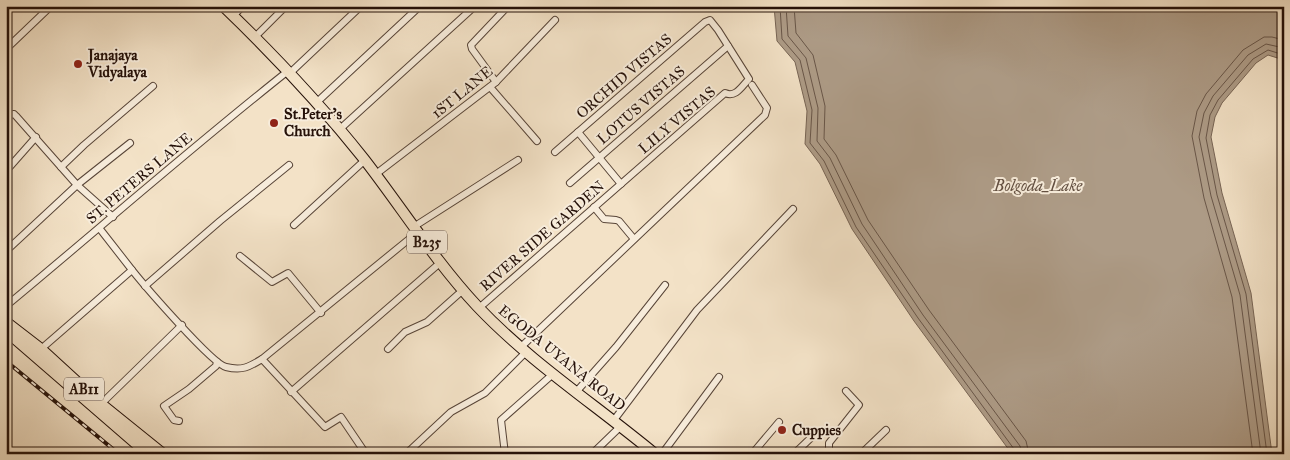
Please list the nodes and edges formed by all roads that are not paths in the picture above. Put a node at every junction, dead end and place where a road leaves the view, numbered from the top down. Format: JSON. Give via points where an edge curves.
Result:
{"nodes":[{"id":1,"x":51,"y":6,"type":"edge"},
{"id":2,"x":223,"y":6,"type":"edge"},
{"id":3,"x":243,"y":6,"type":"edge"},
{"id":4,"x":286,"y":6,"type":"edge"},
{"id":5,"x":361,"y":6,"type":"edge"},
{"id":6,"x":420,"y":6,"type":"edge"},
{"id":7,"x":475,"y":6,"type":"edge"},
{"id":8,"x":508,"y":6,"type":"edge"},
{"id":9,"x":233,"y":16,"type":"junction"},
{"id":10,"x":555,"y":20,"type":"dead end"},
{"id":11,"x":254,"y":38,"type":"junction"},
{"id":12,"x":728,"y":46,"type":"junction"},
{"id":13,"x":6,"y":49,"type":"edge"},
{"id":14,"x":289,"y":72,"type":"junction"},
{"id":15,"x":496,"y":82,"type":"junction"},
{"id":16,"x":750,"y":82,"type":"junction"},
{"id":17,"x":153,"y":86,"type":"dead end"},
{"id":18,"x":490,"y":87,"type":"junction"},
{"id":19,"x":316,"y":103,"type":"junction"},
{"id":20,"x":6,"y":118,"type":"edge"},
{"id":21,"x":340,"y":129,"type":"junction"},
{"id":22,"x":578,"y":132,"type":"junction"},
{"id":23,"x":36,"y":138,"type":"junction"},
{"id":24,"x":537,"y":141,"type":"dead end"},
{"id":25,"x":130,"y":143,"type":"dead end"},
{"id":26,"x":555,"y":152,"type":"dead end"},
{"id":27,"x":600,"y":158,"type":"junction"},
{"id":28,"x":365,"y":160,"type":"junction"},
{"id":29,"x":518,"y":160,"type":"dead end"},
{"id":30,"x":289,"y":165,"type":"dead end"},
{"id":31,"x":61,"y":167,"type":"junction"},
{"id":32,"x":6,"y":171,"type":"edge"},
{"id":33,"x":376,"y":174,"type":"junction"},
{"id":34,"x":570,"y":183,"type":"dead end"},
{"id":35,"x":621,"y":184,"type":"junction"},
{"id":36,"x":77,"y":185,"type":"junction"},
{"id":37,"x":594,"y":208,"type":"junction"},
{"id":38,"x":793,"y":209,"type":"dead end"},
{"id":39,"x":113,"y":217,"type":"junction"},
{"id":40,"x":294,"y":225,"type":"dead end"},
{"id":41,"x":100,"y":229,"type":"junction"},
{"id":42,"x":417,"y":229,"type":"junction"},
{"id":43,"x":634,"y":240,"type":"junction"},
{"id":44,"x":6,"y":250,"type":"edge"},
{"id":45,"x":240,"y":256,"type":"dead end"},
{"id":46,"x":441,"y":262,"type":"junction"},
{"id":47,"x":132,"y":270,"type":"junction"},
{"id":48,"x":665,"y":285,"type":"dead end"},
{"id":49,"x":144,"y":286,"type":"junction"},
{"id":50,"x":463,"y":290,"type":"junction"},
{"id":51,"x":6,"y":306,"type":"edge"},
{"id":52,"x":479,"y":308,"type":"junction"},
{"id":53,"x":321,"y":313,"type":"junction"},
{"id":54,"x":6,"y":322,"type":"edge"},
{"id":55,"x":182,"y":325,"type":"junction"},
{"id":56,"x":6,"y":331,"type":"edge"},
{"id":57,"x":388,"y":349,"type":"dead end"},
{"id":58,"x":524,"y":349,"type":"junction"},
{"id":59,"x":41,"y":350,"type":"junction"},
{"id":60,"x":262,"y":359,"type":"junction"},
{"id":61,"x":216,"y":362,"type":"junction"},
{"id":62,"x":553,"y":374,"type":"junction"},
{"id":63,"x":719,"y":377,"type":"dead end"},
{"id":64,"x":846,"y":391,"type":"dead end"},
{"id":65,"x":291,"y":392,"type":"junction"},
{"id":66,"x":576,"y":392,"type":"junction"},
{"id":67,"x":101,"y":404,"type":"junction"},
{"id":68,"x":179,"y":421,"type":"dead end"},
{"id":69,"x":779,"y":422,"type":"dead end"},
{"id":70,"x":618,"y":423,"type":"junction"},
{"id":71,"x":886,"y":430,"type":"dead end"},
{"id":72,"x":817,"y":432,"type":"dead end"},
{"id":73,"x":148,"y":454,"type":"edge"},
{"id":74,"x":163,"y":454,"type":"edge"},
{"id":75,"x":366,"y":454,"type":"edge"},
{"id":76,"x":406,"y":454,"type":"edge"},
{"id":77,"x":506,"y":454,"type":"edge"},
{"id":78,"x":592,"y":454,"type":"edge"},
{"id":79,"x":655,"y":454,"type":"edge"},
{"id":80,"x":662,"y":454,"type":"edge"},
{"id":81,"x":752,"y":454,"type":"edge"},
{"id":82,"x":794,"y":454,"type":"edge"},
{"id":83,"x":832,"y":454,"type":"edge"},
{"id":84,"x":861,"y":454,"type":"edge"}],
"edges":[{"from":1,"to":13,"type":"street"},
{"from":2,"to":9,"type":"main road","name":"EGODA UYANA ROAD","number":"B235"},
{"from":3,"to":9,"type":"street"},
{"from":4,"to":11,"type":"street"},
{"from":5,"to":14,"type":"street","name":"ST. PETERS LANE"},
{"from":6,"to":19,"type":"street"},
{"from":7,"to":21,"type":"street"},
{"from":8,"to":15,"type":"street","via":[[471,46]]},
{"from":9,"to":11,"type":"main road","name":"EGODA UYANA ROAD","number":"B235"},
{"from":10,"to":15,"type":"street","name":"1ST LANE"},
{"from":11,"to":14,"type":"main road","name":"EGODA UYANA ROAD","number":"B235"},
{"from":12,"to":16,"type":"street"},
{"from":12,"to":22,"type":"street","name":"ORCHID VISTAS","via":[[710,20],[705,22]]},
{"from":12,"to":27,"type":"street","name":"LOTUS VISTAS"},
{"from":14,"to":19,"type":"main road","name":"EGODA UYANA ROAD","number":"B235"},
{"from":14,"to":39,"type":"street","name":"ST. PETERS LANE","via":[[229,118]]},
{"from":15,"to":18,"type":"street","name":"1ST LANE"},
{"from":16,"to":35,"type":"street","name":"LILY VISTAS","via":[[733,94],[725,93]]},
{"from":16,"to":43,"type":"street","via":[[767,108],[765,115]]},
{"from":17,"to":31,"type":"street"},
{"from":18,"to":24,"type":"street"},
{"from":18,"to":33,"type":"street","name":"1ST LANE"},
{"from":19,"to":21,"type":"main road","name":"EGODA UYANA ROAD","number":"B235"},
{"from":20,"to":23,"type":"street","via":[[14,114]]},
{"from":21,"to":28,"type":"main road","name":"EGODA UYANA ROAD","number":"B235"},
{"from":22,"to":26,"type":"street","name":"ORCHID VISTAS"},
{"from":22,"to":27,"type":"street"},
{"from":23,"to":31,"type":"street"},
{"from":23,"to":32,"type":"street"},
{"from":25,"to":36,"type":"street"},
{"from":27,"to":34,"type":"street","name":"LOTUS VISTAS"},
{"from":27,"to":35,"type":"street"},
{"from":28,"to":33,"type":"main road","name":"EGODA UYANA ROAD","number":"B235"},
{"from":28,"to":40,"type":"street"},
{"from":29,"to":42,"type":"street"},
{"from":30,"to":49,"type":"street"},
{"from":31,"to":36,"type":"street"},
{"from":33,"to":42,"type":"main road","name":"EGODA UYANA ROAD","number":"B235"},
{"from":35,"to":37,"type":"street","name":"RIVER SIDE GARDEN"},
{"from":36,"to":39,"type":"street"},
{"from":36,"to":44,"type":"street"},
{"from":37,"to":43,"type":"street","via":[[604,219],[619,222]]},
{"from":37,"to":52,"type":"street","name":"RIVER SIDE GARDEN"},
{"from":38,"to":70,"type":"street","via":[[697,310]]},
{"from":39,"to":41,"type":"street","name":"ST. PETERS LANE"},
{"from":41,"to":47,"type":"street"},
{"from":41,"to":51,"type":"street","name":"ST. PETERS LANE"},
{"from":42,"to":46,"type":"main road","name":"EGODA UYANA ROAD","number":"B235"},
{"from":42,"to":53,"type":"street"},
{"from":43,"to":58,"type":"street"},
{"from":45,"to":53,"type":"street","via":[[269,281],[288,274]]},
{"from":46,"to":50,"type":"main road","name":"EGODA UYANA ROAD","number":"B235"},
{"from":46,"to":65,"type":"street"},
{"from":47,"to":49,"type":"street"},
{"from":47,"to":59,"type":"street"},
{"from":48,"to":66,"type":"street"},
{"from":49,"to":55,"type":"street"},
{"from":50,"to":52,"type":"main road","name":"EGODA UYANA ROAD","number":"B235"},
{"from":50,"to":57,"type":"street","via":[[427,322],[405,332]]},
{"from":52,"to":58,"type":"main road","name":"EGODA UYANA ROAD","number":"B235"},
{"from":53,"to":60,"type":"street"},
{"from":54,"to":59,"type":"main road","number":"AB11"},
{"from":55,"to":61,"type":"street"},
{"from":55,"to":67,"type":"street"},
{"from":56,"to":73,"type":"main road","number":"AB11"},
{"from":58,"to":62,"type":"main road","name":"EGODA UYANA ROAD","number":"B235"},
{"from":58,"to":76,"type":"street","via":[[485,393],[451,412]]},
{"from":59,"to":67,"type":"main road","number":"AB11"},
{"from":60,"to":61,"type":"street","via":[[245,368],[224,367]]},
{"from":60,"to":65,"type":"street"},
{"from":61,"to":68,"type":"street","via":[[216,366],[164,406],[174,420]]},
{"from":62,"to":66,"type":"main road","name":"EGODA UYANA ROAD","number":"B235"},
{"from":62,"to":77,"type":"street","via":[[501,420]]},
{"from":63,"to":80,"type":"street"},
{"from":64,"to":83,"type":"street","via":[[860,405],[829,442]]},
{"from":65,"to":75,"type":"street","via":[[325,427],[341,418]]},
{"from":66,"to":70,"type":"main road","name":"EGODA UYANA ROAD","number":"B235"},
{"from":67,"to":74,"type":"main road","number":"AB11"},
{"from":69,"to":81,"type":"street"},
{"from":70,"to":78,"type":"street"},
{"from":70,"to":79,"type":"main road","name":"EGODA UYANA ROAD","number":"B235"},
{"from":71,"to":84,"type":"street"},
{"from":72,"to":82,"type":"street"}]}
